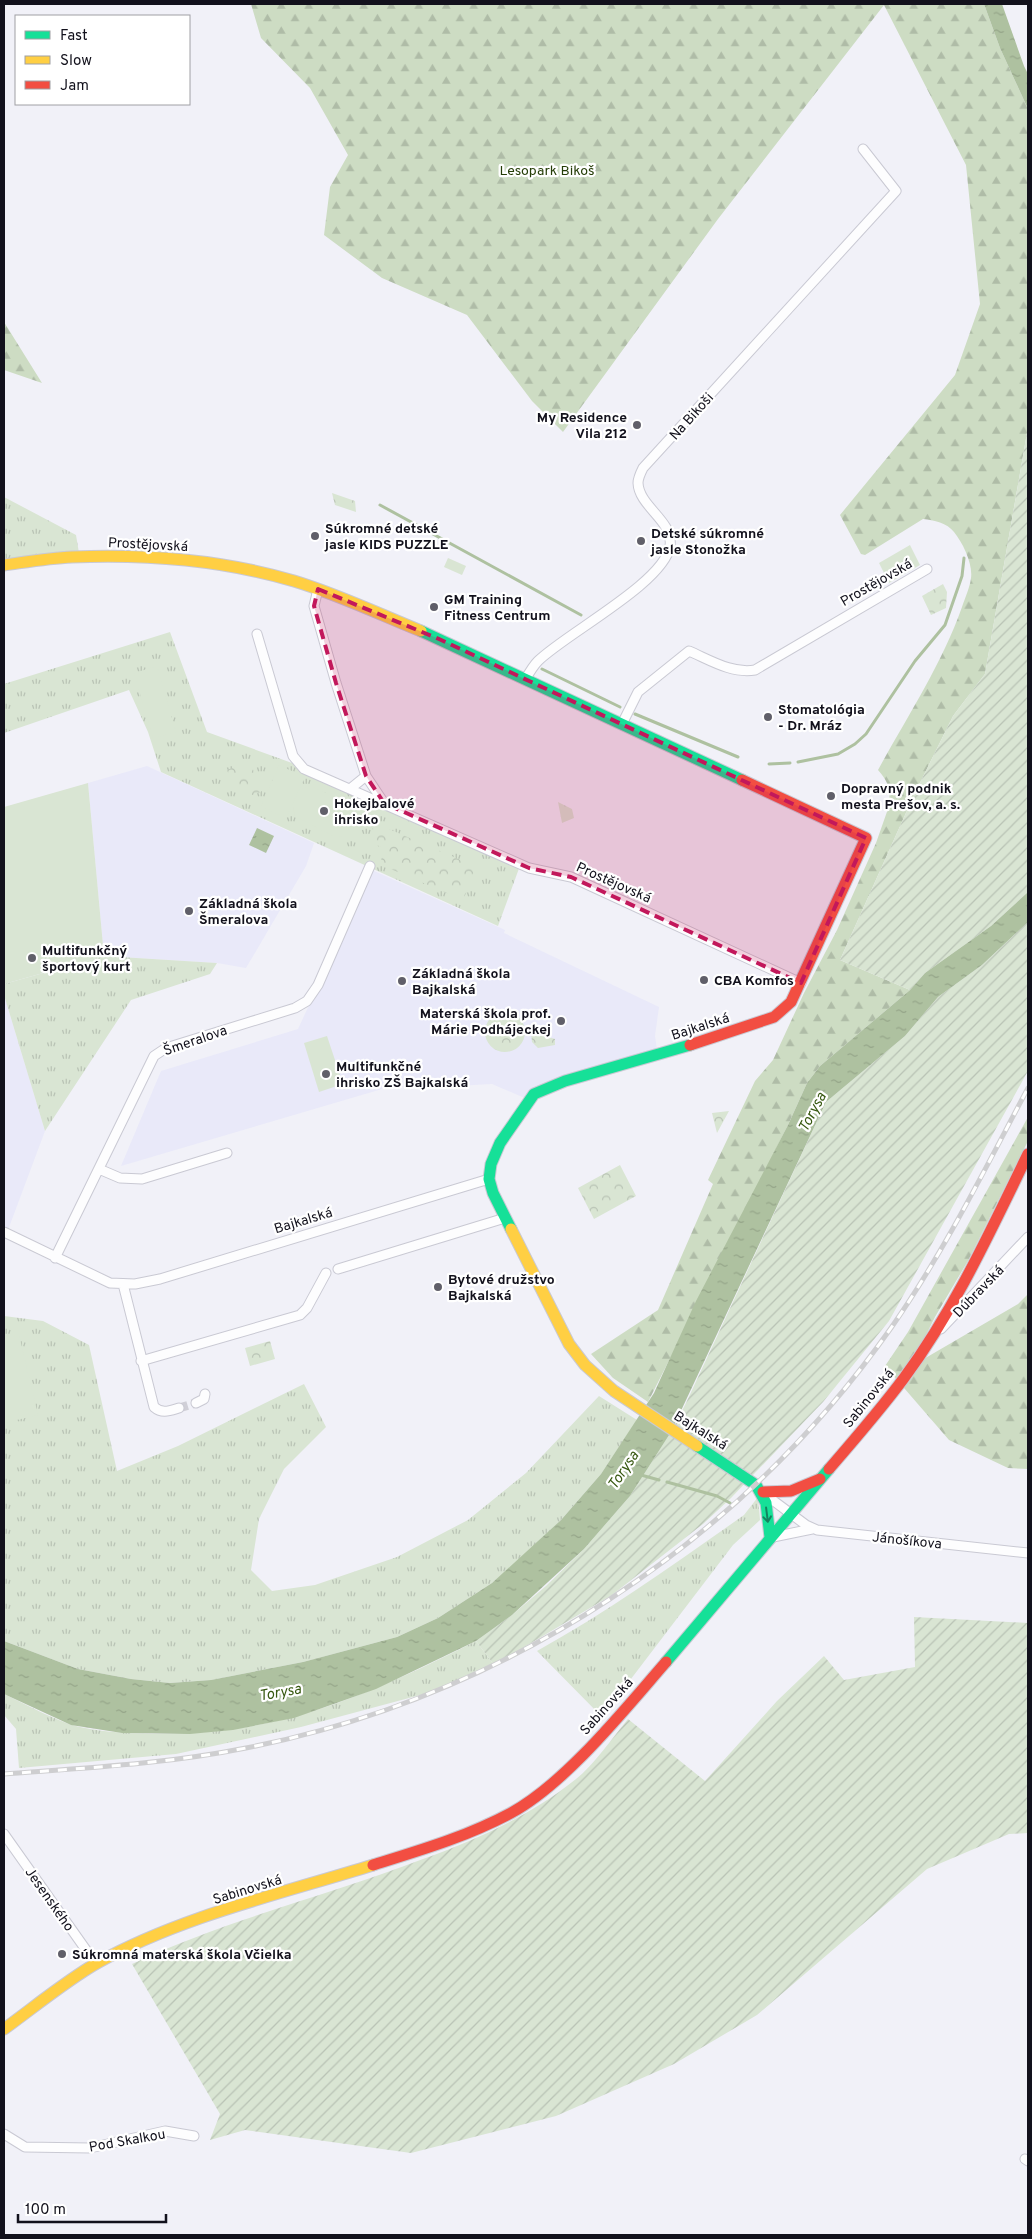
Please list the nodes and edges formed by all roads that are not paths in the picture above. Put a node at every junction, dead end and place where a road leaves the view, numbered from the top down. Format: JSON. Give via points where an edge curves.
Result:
{"nodes":[{"id":1,"x":863,"y":148,"type":"dead end"},
{"id":2,"x":4,"y":565,"type":"edge"},
{"id":3,"x":927,"y":569,"type":"dead end"},
{"id":4,"x":318,"y":589,"type":"junction"},
{"id":5,"x":257,"y":634,"type":"dead end"},
{"id":6,"x":525,"y":680,"type":"junction"},
{"id":7,"x":622,"y":724,"type":"junction"},
{"id":8,"x":366,"y":776,"type":"junction"},
{"id":9,"x":350,"y":788,"type":"junction"},
{"id":10,"x":384,"y":803,"type":"junction"},
{"id":11,"x":866,"y":838,"type":"joint"},
{"id":12,"x":370,"y":866,"type":"dead end"},
{"id":13,"x":801,"y":983,"type":"junction"},
{"id":14,"x":227,"y":1153,"type":"dead end"},
{"id":15,"x":1028,"y":1154,"type":"edge"},
{"id":16,"x":99,"y":1169,"type":"junction"},
{"id":17,"x":489,"y":1179,"type":"junction"},
{"id":18,"x":505,"y":1218,"type":"junction"},
{"id":19,"x":4,"y":1232,"type":"edge"},
{"id":20,"x":1028,"y":1237,"type":"edge"},
{"id":21,"x":55,"y":1258,"type":"junction"},
{"id":22,"x":338,"y":1269,"type":"dead end"},
{"id":23,"x":326,"y":1273,"type":"dead end"},
{"id":24,"x":123,"y":1284,"type":"junction"},
{"id":25,"x":927,"y":1344,"type":"junction"},
{"id":26,"x":142,"y":1361,"type":"junction"},
{"id":27,"x":205,"y":1394,"type":"dead end"},
{"id":28,"x":196,"y":1403,"type":"tunnel mouth"},
{"id":29,"x":179,"y":1408,"type":"tunnel mouth"},
{"id":30,"x":822,"y":1478,"type":"junction"},
{"id":31,"x":763,"y":1492,"type":"junction"},
{"id":32,"x":791,"y":1512,"type":"junction"},
{"id":33,"x":812,"y":1528,"type":"junction"},
{"id":34,"x":770,"y":1538,"type":"junction"},
{"id":35,"x":1028,"y":1553,"type":"edge"},
{"id":36,"x":4,"y":1834,"type":"edge"},
{"id":37,"x":96,"y":1964,"type":"junction"},
{"id":38,"x":4,"y":2029,"type":"edge"},
{"id":39,"x":4,"y":2134,"type":"edge"},
{"id":40,"x":194,"y":2136,"type":"dead end"}],
"edges":[{"from":1,"to":6,"type":"street","name":"Na Bikoši","via":[[896,191],[643,468],[638,482],[642,495],[667,530],[670,547],[664,560],[612,608],[537,662]]},
{"from":2,"to":4,"type":"street","name":"Prostějovská","via":[[70,556],[164,557],[259,572]]},
{"from":3,"to":7,"type":"street","name":"Prostějovská","via":[[755,670],[734,670],[690,651],[638,692]]},
{"from":4,"to":6,"type":"street","name":"Prostějovská","via":[[382,613]]},
{"from":4,"to":8,"type":"street","via":[[314,606]]},
{"from":5,"to":9,"type":"street","name":"Prostějovská","via":[[293,756],[304,769]]},
{"from":6,"to":7,"type":"street","name":"Prostějovská"},
{"from":7,"to":11,"type":"street","name":"Prostějovská"},
{"from":8,"to":9,"type":"street"},
{"from":8,"to":10,"type":"street"},
{"from":9,"to":10,"type":"street","name":"Prostějovská"},
{"from":10,"to":13,"type":"street","name":"Prostějovská","via":[[530,868],[571,878]]},
{"from":11,"to":13,"type":"street","name":"Bajkalská"},
{"from":12,"to":16,"type":"street","name":"Šmeralova","via":[[318,985],[307,1001],[295,1008],[166,1048],[154,1056]]},
{"from":13,"to":17,"type":"street","name":"Bajkalská","via":[[792,1002],[774,1017],[658,1056],[565,1081],[534,1094],[500,1143]]},
{"from":14,"to":16,"type":"street","via":[[142,1179],[120,1178]]},
{"from":15,"to":25,"type":"street","name":"Sabinovská","via":[[972,1269]]},
{"from":16,"to":21,"type":"street","name":"Šmeralova"},
{"from":17,"to":18,"type":"street","name":"Bajkalská"},
{"from":17,"to":24,"type":"street","name":"Bajkalská","via":[[151,1281]]},
{"from":18,"to":22,"type":"street"},
{"from":18,"to":31,"type":"street","name":"Bajkalská","via":[[569,1344],[585,1365],[640,1410],[738,1472]]},
{"from":19,"to":21,"type":"street","name":"Bajkalská"},
{"from":20,"to":25,"type":"street","name":"Dúbravská"},
{"from":21,"to":24,"type":"street","name":"Bajkalská","via":[[110,1283]]},
{"from":23,"to":26,"type":"street","via":[[300,1315]]},
{"from":24,"to":26,"type":"street"},
{"from":25,"to":30,"type":"street","name":"Sabinovská","via":[[886,1401]]},
{"from":26,"to":29,"type":"street","via":[[154,1407],[164,1412]]},
{"from":27,"to":28,"type":"street","via":[[204,1400]]},
{"from":30,"to":31,"type":"street","via":[[791,1491]]},
{"from":30,"to":32,"type":"street","name":"Sabinovská"},
{"from":31,"to":32,"type":"street","name":"Bajkalská"},
{"from":31,"to":34,"type":"street","one_way":true},
{"from":32,"to":33,"type":"street"},
{"from":32,"to":34,"type":"street","name":"Sabinovská"},
{"from":33,"to":34,"type":"street"},
{"from":33,"to":35,"type":"street","name":"Jánošíkova"},
{"from":34,"to":37,"type":"street","name":"Sabinovská","via":[[598,1738],[565,1773],[524,1805],[454,1840],[187,1923]]},
{"from":36,"to":37,"type":"street","name":"Jesenského"},
{"from":37,"to":38,"type":"street","name":"Sabinovská"},
{"from":39,"to":40,"type":"street","name":"Pod Skalkou","via":[[25,2147],[90,2148],[165,2131]]}]}
